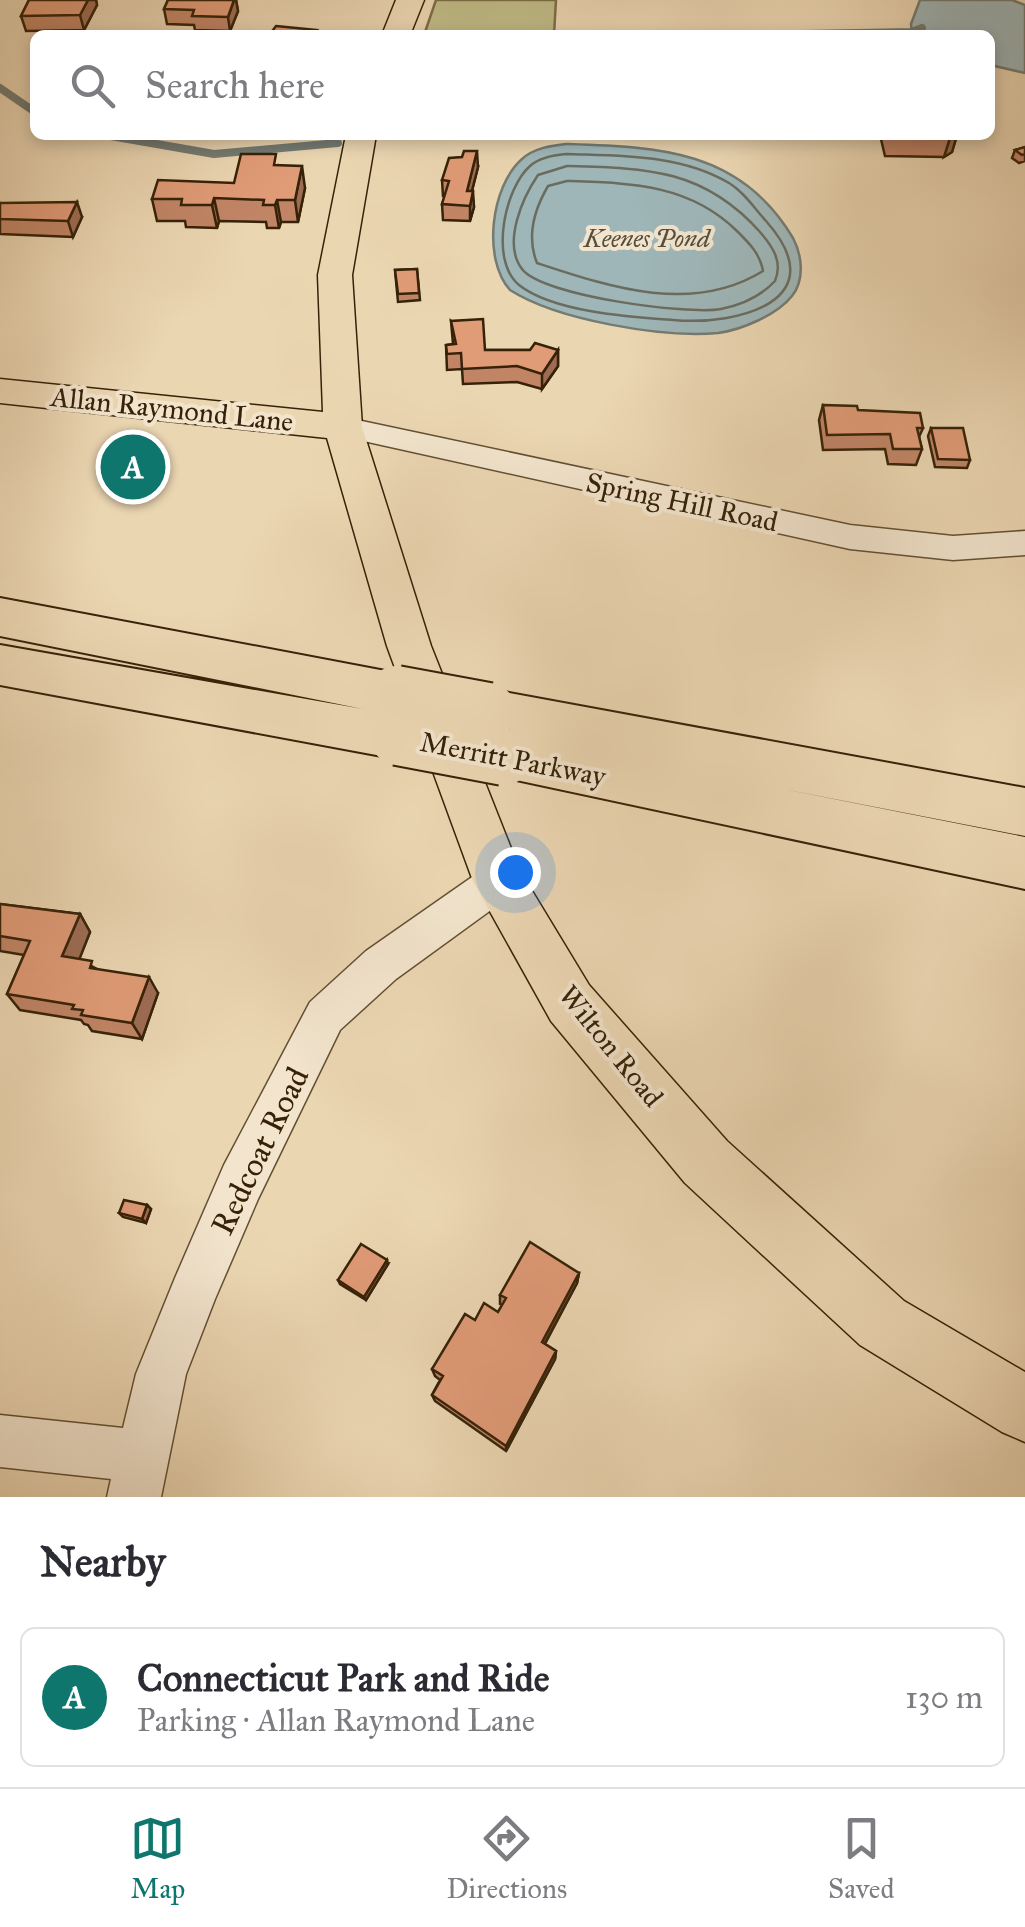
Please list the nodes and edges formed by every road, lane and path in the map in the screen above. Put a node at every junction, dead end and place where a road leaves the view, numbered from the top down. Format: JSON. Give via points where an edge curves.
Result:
{"nodes":[{"id":1,"x":410,"y":0,"type":"edge"},
{"id":2,"x":398,"y":30,"type":"edge"},
{"id":3,"x":360,"y":140,"type":"edge"},
{"id":4,"x":0,"y":392,"type":"edge"},
{"id":5,"x":343,"y":427,"type":"junction"},
{"id":6,"x":1025,"y":544,"type":"edge"},
{"id":7,"x":1,"y":629,"type":"edge"},
{"id":8,"x":496,"y":734,"type":"junction"},
{"id":9,"x":749,"y":806,"type":"junction"},
{"id":10,"x":1025,"y":812,"type":"edge"},
{"id":11,"x":1025,"y":863,"type":"edge"},
{"id":12,"x":1025,"y":879,"type":"edge"},
{"id":13,"x":499,"y":880,"type":"junction"},
{"id":14,"x":1025,"y":1409,"type":"edge"},
{"id":15,"x":0,"y":1442,"type":"edge"},
{"id":16,"x":138,"y":1476,"type":"edge"}],
"edges":[{"from":1,"to":2,"type":"main road"},
{"from":3,"to":5,"type":"main road","name":"Wilton Road","via":[[335,275]]},
{"from":4,"to":5,"type":"main road","name":"Allan Raymond Lane"},
{"from":5,"to":6,"type":"street","name":"Spring Hill Road","via":[[906,548]]},
{"from":5,"to":13,"type":"main road","name":"Wilton Road","via":[[409,646]]},
{"from":7,"to":8,"type":"highway","name":"Merritt Parkway","bridge":true},
{"from":8,"to":9,"type":"highway","name":"Merritt Parkway"},
{"from":8,"to":10,"type":"highway","name":"Merritt Parkway"},
{"from":9,"to":11,"type":"highway","name":"Merritt Parkway"},
{"from":9,"to":12,"type":"highway"},
{"from":13,"to":14,"type":"main road","name":"Wilton Road","via":[[570,1002],[706,1162],[882,1323]]},
{"from":13,"to":16,"type":"street","name":"Redcoat Road","via":[[381,965],[325,1016],[192,1295],[161,1374]]},
{"from":15,"to":16,"type":"street"}]}
